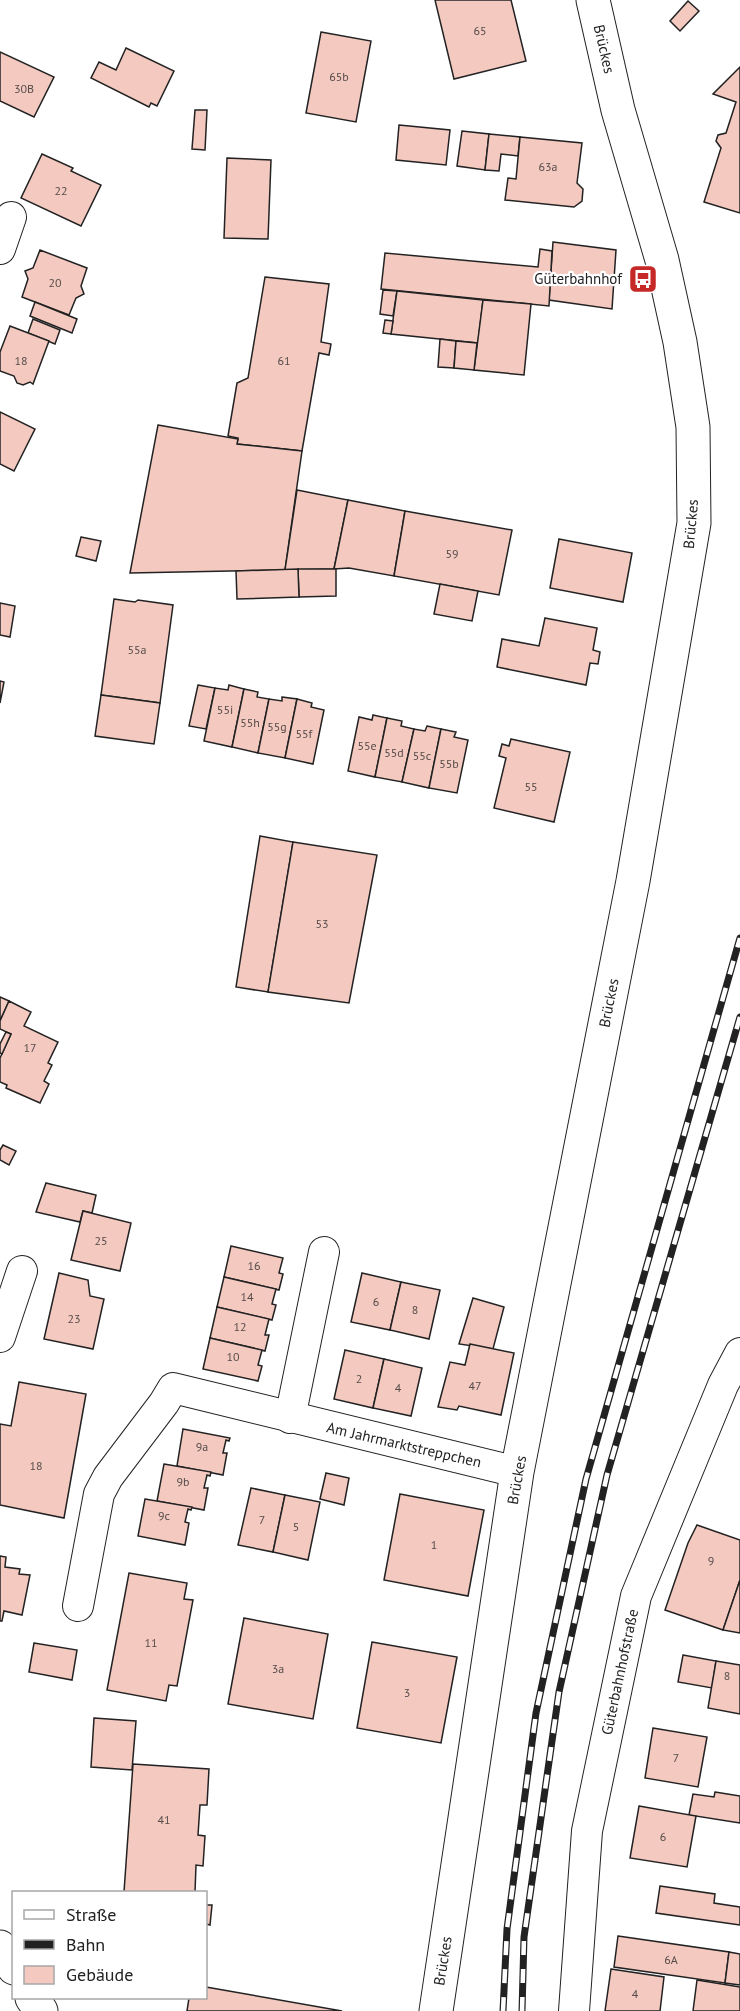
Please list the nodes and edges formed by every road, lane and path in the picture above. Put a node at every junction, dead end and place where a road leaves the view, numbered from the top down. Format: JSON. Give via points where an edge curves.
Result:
{"nodes":[{"id":1,"x":593,"y":0,"type":"edge"},
{"id":2,"x":11,"y":217,"type":"dead end"},
{"id":3,"x":0,"y":249,"type":"edge"},
{"id":4,"x":324,"y":1252,"type":"dead end"},
{"id":5,"x":22,"y":1271,"type":"dead end"},
{"id":6,"x":0,"y":1337,"type":"edge"},
{"id":7,"x":740,"y":1353,"type":"edge"},
{"id":8,"x":290,"y":1418,"type":"junction"},
{"id":9,"x":517,"y":1472,"type":"junction"},
{"id":10,"x":78,"y":1606,"type":"dead end"},
{"id":11,"x":0,"y":1947,"type":"edge"},
{"id":12,"x":12,"y":1965,"type":"edge"},
{"id":13,"x":436,"y":2011,"type":"edge"},
{"id":14,"x":574,"y":2011,"type":"edge"}],
"edges":[{"from":1,"to":9,"type":"main road","name":"Brückes","via":[[680,342],[693,427],[693,523],[633,881]]},
{"from":2,"to":3,"type":"street"},
{"from":4,"to":8,"type":"street"},
{"from":5,"to":6,"type":"street"},
{"from":7,"to":14,"type":"street","name":"Güterbahnhofstraße","via":[[723,1385],[636,1596],[587,1831]]},
{"from":8,"to":9,"type":"street","name":"Am Jahrmarktstreppchen"},
{"from":8,"to":10,"type":"street","name":"Am Jahrmarktstreppchen","via":[[173,1388],[99,1494]]},
{"from":9,"to":13,"type":"main road","name":"Brückes"},
{"from":11,"to":12,"type":"main road"}]}
